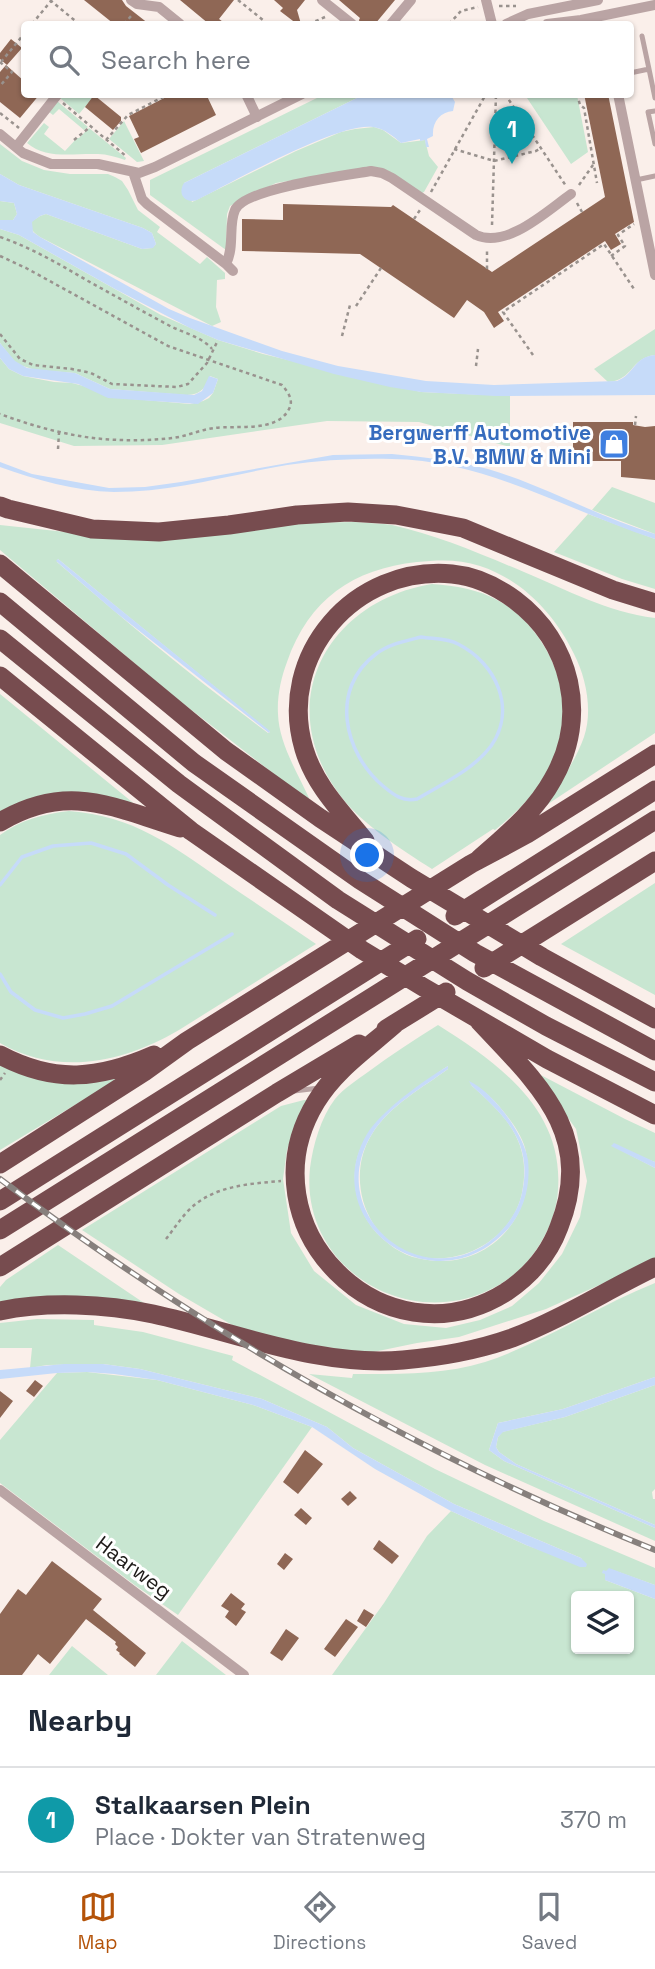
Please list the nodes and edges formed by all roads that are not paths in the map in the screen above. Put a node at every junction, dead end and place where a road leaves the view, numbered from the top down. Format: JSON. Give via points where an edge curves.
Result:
{"nodes":[{"id":1,"x":131,"y":0,"type":"edge"},
{"id":2,"x":322,"y":0,"type":"edge"},
{"id":3,"x":411,"y":0,"type":"edge"},
{"id":4,"x":486,"y":0,"type":"edge"},
{"id":5,"x":595,"y":1,"type":"edge"},
{"id":6,"x":655,"y":5,"type":"edge"},
{"id":7,"x":176,"y":21,"type":"edge"},
{"id":8,"x":348,"y":21,"type":"edge"},
{"id":9,"x":394,"y":21,"type":"edge"},
{"id":10,"x":491,"y":21,"type":"edge"},
{"id":11,"x":517,"y":21,"type":"edge"},
{"id":12,"x":602,"y":21,"type":"edge"},
{"id":13,"x":642,"y":36,"type":"dead end"},
{"id":14,"x":649,"y":69,"type":"junction"},
{"id":15,"x":634,"y":72,"type":"edge"},
{"id":16,"x":55,"y":98,"type":"edge"},
{"id":17,"x":248,"y":98,"type":"edge"},
{"id":18,"x":294,"y":98,"type":"edge"},
{"id":19,"x":619,"y":98,"type":"edge"},
{"id":20,"x":655,"y":98,"type":"edge"},
{"id":21,"x":655,"y":111,"type":"edge"},
{"id":22,"x":257,"y":117,"type":"junction"},
{"id":23,"x":0,"y":134,"type":"edge"},
{"id":24,"x":655,"y":144,"type":"edge"},
{"id":25,"x":16,"y":148,"type":"junction"},
{"id":26,"x":133,"y":172,"type":"junction"},
{"id":27,"x":655,"y":176,"type":"edge"},
{"id":28,"x":636,"y":180,"type":"junction"},
{"id":29,"x":571,"y":194,"type":"road end"},
{"id":30,"x":655,"y":275,"type":"edge"},
{"id":31,"x":0,"y":506,"type":"edge"},
{"id":32,"x":0,"y":564,"type":"edge"},
{"id":33,"x":0,"y":601,"type":"edge"},
{"id":34,"x":655,"y":603,"type":"edge"},
{"id":35,"x":0,"y":639,"type":"edge"},
{"id":36,"x":0,"y":676,"type":"edge"},
{"id":37,"x":655,"y":754,"type":"edge"},
{"id":38,"x":655,"y":790,"type":"edge"},
{"id":39,"x":655,"y":820,"type":"edge"},
{"id":40,"x":0,"y":822,"type":"edge"},
{"id":41,"x":191,"y":831,"type":"junction"},
{"id":42,"x":376,"y":856,"type":"junction"},
{"id":43,"x":655,"y":861,"type":"edge"},
{"id":44,"x":475,"y":862,"type":"junction"},
{"id":45,"x":655,"y":1019,"type":"edge"},
{"id":46,"x":479,"y":1021,"type":"junction"},
{"id":47,"x":396,"y":1024,"type":"junction"},
{"id":48,"x":187,"y":1041,"type":"junction"},
{"id":49,"x":655,"y":1051,"type":"edge"},
{"id":50,"x":0,"y":1055,"type":"edge"},
{"id":51,"x":655,"y":1082,"type":"edge"},
{"id":52,"x":328,"y":1085,"type":"junction"},
{"id":53,"x":277,"y":1093,"type":"junction"},
{"id":54,"x":655,"y":1115,"type":"edge"},
{"id":55,"x":1,"y":1163,"type":"edge"},
{"id":56,"x":0,"y":1201,"type":"edge"},
{"id":57,"x":8,"y":1225,"type":"edge"},
{"id":58,"x":0,"y":1267,"type":"edge"},
{"id":59,"x":655,"y":1268,"type":"edge"},
{"id":60,"x":0,"y":1311,"type":"edge"},
{"id":61,"x":0,"y":1490,"type":"edge"},
{"id":62,"x":244,"y":1675,"type":"edge"}],
"edges":[{"from":1,"to":7,"type":"street","via":[[159,7]]},
{"from":2,"to":8,"type":"street"},
{"from":3,"to":9,"type":"street"},
{"from":4,"to":10,"type":"street"},
{"from":5,"to":11,"type":"street","via":[[528,14]]},
{"from":5,"to":12,"type":"street"},
{"from":6,"to":12,"type":"street"},
{"from":13,"to":14,"type":"lane"},
{"from":14,"to":15,"type":"lane"},
{"from":14,"to":20,"type":"lane"},
{"from":16,"to":25,"type":"street"},
{"from":17,"to":22,"type":"street"},
{"from":18,"to":22,"type":"street"},
{"from":19,"to":28,"type":"street"},
{"from":21,"to":24,"type":"lane","via":[[648,113]]},
{"from":22,"to":26,"type":"street","via":[[145,172]]},
{"from":23,"to":25,"type":"street"},
{"from":25,"to":26,"type":"street","via":[[51,164],[98,164]]},
{"from":26,"to":29,"type":"street","via":[[147,204],[230,267],[236,207],[277,188],[371,171],[383,173],[476,235],[490,239],[523,228]]},
{"from":27,"to":28,"type":"lane"},
{"from":28,"to":30,"type":"street"},
{"from":31,"to":34,"type":"highway","via":[[92,529],[159,532],[297,515],[396,515],[463,528]]},
{"from":32,"to":42,"type":"highway","via":[[226,751]]},
{"from":33,"to":49,"type":"highway","via":[[194,763],[360,880],[475,953]]},
{"from":35,"to":51,"type":"highway","via":[[179,785],[338,900],[467,981]]},
{"from":36,"to":41,"type":"highway"},
{"from":37,"to":44,"type":"highway"},
{"from":38,"to":56,"type":"highway"},
{"from":39,"to":57,"type":"highway"},
{"from":40,"to":41,"type":"highway","via":[[38,805],[83,800]]},
{"from":41,"to":46,"type":"highway","via":[[362,950]]},
{"from":42,"to":44,"type":"highway","via":[[327,795],[309,764],[299,714],[304,673],[321,636],[354,600],[401,578],[451,574],[498,588],[538,620],[562,657],[572,701],[568,739],[554,777],[532,810]]},
{"from":42,"to":45,"type":"highway"},
{"from":43,"to":47,"type":"highway"},
{"from":44,"to":48,"type":"highway"},
{"from":46,"to":52,"type":"highway","via":[[546,1096],[561,1124],[571,1164],[570,1193],[548,1251],[513,1287],[486,1303],[455,1312],[399,1309],[359,1291],[325,1261],[299,1212],[295,1180],[299,1142]]},
{"from":46,"to":54,"type":"highway"},
{"from":47,"to":52,"type":"highway"},
{"from":47,"to":53,"type":"highway"},
{"from":48,"to":50,"type":"highway","via":[[97,1074],[32,1070]]},
{"from":48,"to":55,"type":"highway"},
{"from":52,"to":53,"type":"lane"},
{"from":53,"to":58,"type":"highway"},
{"from":59,"to":60,"type":"highway","via":[[511,1338],[401,1360],[307,1354],[120,1308],[56,1306]]},
{"from":61,"to":62,"type":"street","name":"Haarweg"}]}
